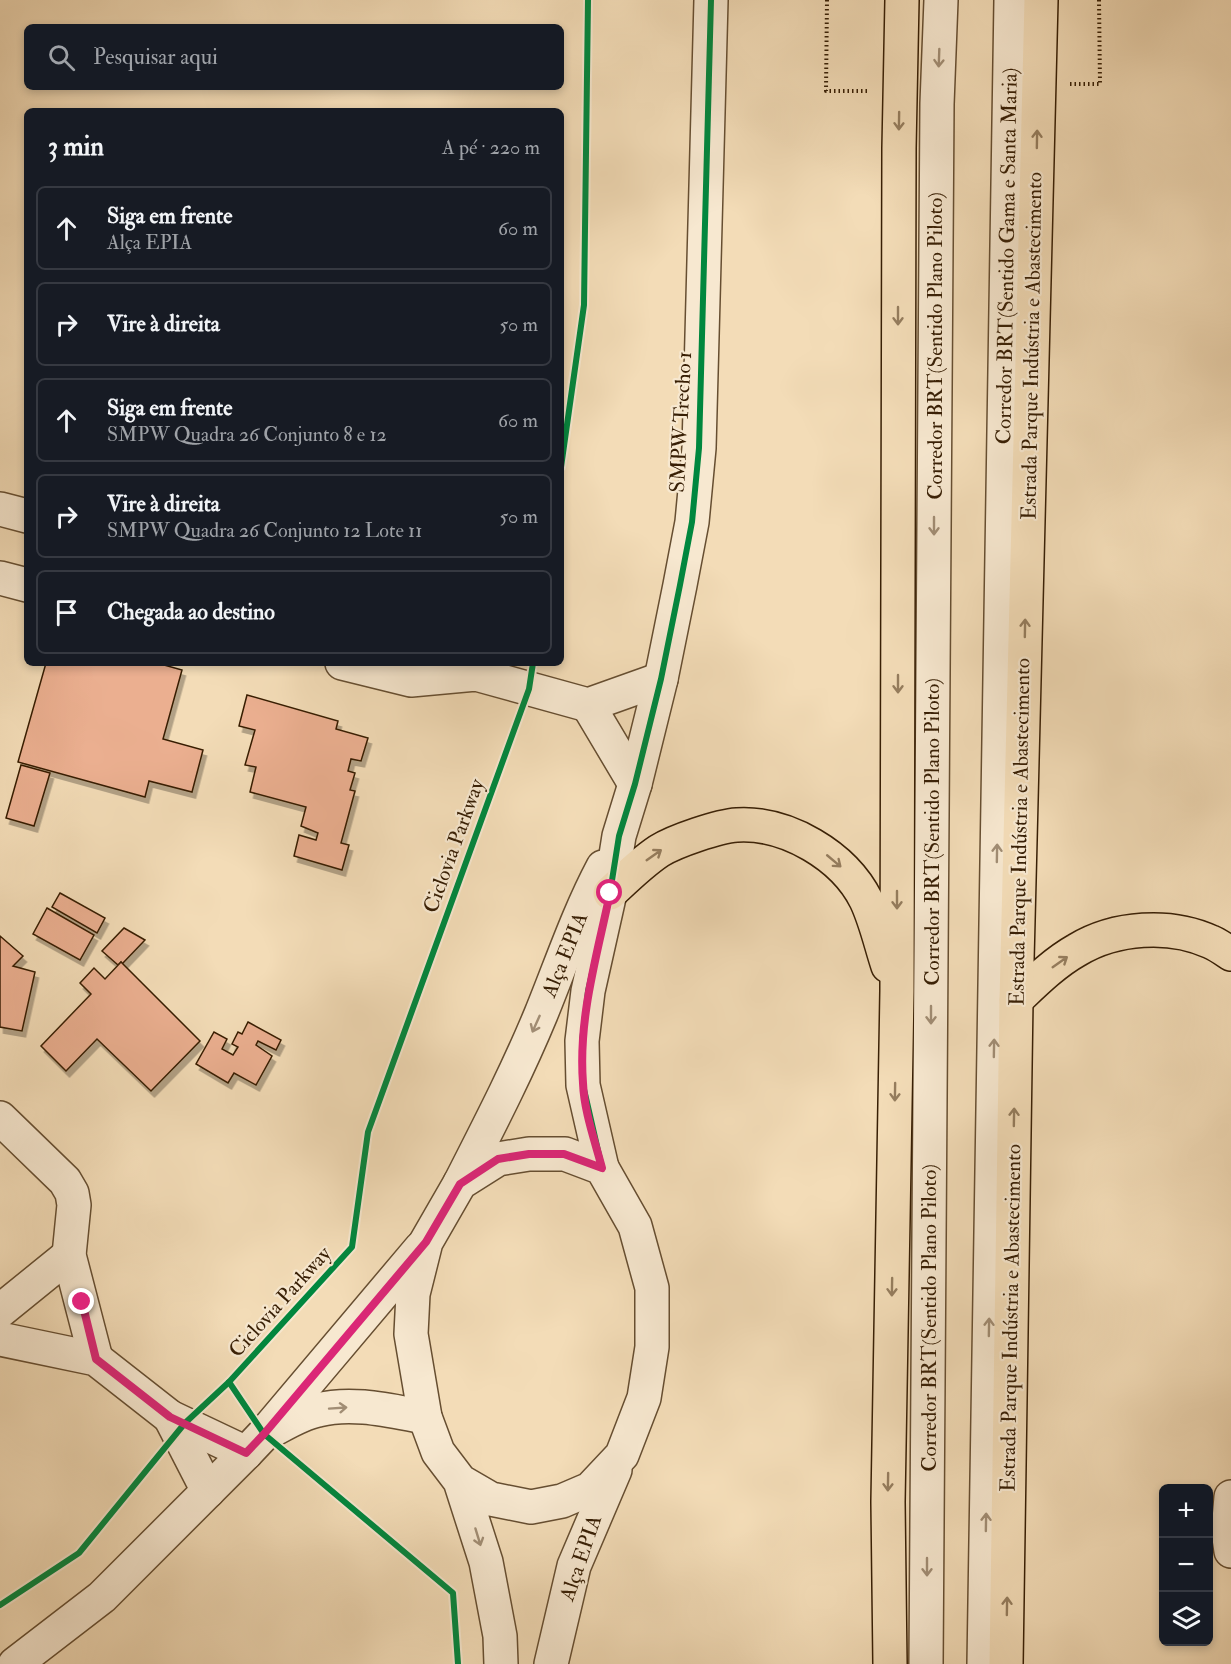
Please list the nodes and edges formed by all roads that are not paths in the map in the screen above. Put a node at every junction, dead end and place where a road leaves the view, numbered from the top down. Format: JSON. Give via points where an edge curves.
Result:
{"nodes":[{"id":1,"x":711,"y":0,"type":"edge"},
{"id":2,"x":902,"y":0,"type":"edge"},
{"id":3,"x":941,"y":0,"type":"edge"},
{"id":4,"x":1011,"y":0,"type":"edge"},
{"id":5,"x":1041,"y":0,"type":"edge"},
{"id":6,"x":0,"y":509,"type":"edge"},
{"id":7,"x":24,"y":515,"type":"edge"},
{"id":8,"x":0,"y":578,"type":"edge"},
{"id":9,"x":24,"y":583,"type":"edge"},
{"id":10,"x":377,"y":667,"type":"edge"},
{"id":11,"x":471,"y":668,"type":"edge"},
{"id":12,"x":661,"y":679,"type":"junction"},
{"id":13,"x":588,"y":705,"type":"junction"},
{"id":14,"x":635,"y":784,"type":"junction"},
{"id":15,"x":619,"y":836,"type":"junction"},
{"id":16,"x":610,"y":893,"type":"junction"},
{"id":17,"x":1231,"y":954,"type":"edge"},
{"id":18,"x":897,"y":991,"type":"junction"},
{"id":19,"x":1016,"y":1000,"type":"junction"},
{"id":20,"x":0,"y":1118,"type":"edge"},
{"id":21,"x":602,"y":1168,"type":"junction"},
{"id":22,"x":460,"y":1184,"type":"junction"},
{"id":23,"x":426,"y":1242,"type":"junction"},
{"id":24,"x":69,"y":1255,"type":"junction"},
{"id":25,"x":0,"y":1311,"type":"edge"},
{"id":26,"x":0,"y":1339,"type":"edge"},
{"id":27,"x":96,"y":1359,"type":"junction"},
{"id":28,"x":170,"y":1417,"type":"junction"},
{"id":29,"x":425,"y":1417,"type":"junction"},
{"id":30,"x":255,"y":1444,"type":"junction"},
{"id":31,"x":622,"y":1455,"type":"junction"},
{"id":32,"x":460,"y":1481,"type":"junction"},
{"id":33,"x":208,"y":1491,"type":"junction"},
{"id":34,"x":1231,"y":1497,"type":"edge"},
{"id":35,"x":1231,"y":1551,"type":"edge"},
{"id":36,"x":15,"y":1664,"type":"edge"},
{"id":37,"x":501,"y":1664,"type":"edge"},
{"id":38,"x":550,"y":1664,"type":"edge"},
{"id":39,"x":890,"y":1664,"type":"edge"},
{"id":40,"x":926,"y":1664,"type":"edge"},
{"id":41,"x":984,"y":1664,"type":"edge"},
{"id":42,"x":1006,"y":1664,"type":"edge"}],
"edges":[{"from":1,"to":12,"type":"street","name":"SMPW Trecho 1","via":[[699,448],[692,522]]},
{"from":2,"to":18,"type":"highway","one_way":true},
{"from":3,"to":40,"type":"street","name":"Corredor BRT(Sentido Plano Piloto)","one_way":true,"via":[[937,104]]},
{"from":41,"to":4,"type":"street","name":"Corredor BRT(Sentido Gama e Santa Maria)","one_way":true},
{"from":19,"to":5,"type":"highway","name":"Estrada Parque Indústria e Abastecimento","one_way":true},
{"from":6,"to":7,"type":"street"},
{"from":8,"to":9,"type":"street"},
{"from":10,"to":11,"type":"street","via":[[411,680]]},
{"from":11,"to":13,"type":"street"},
{"from":12,"to":13,"type":"street"},
{"from":12,"to":14,"type":"street","name":"SMPW Trecho 1"},
{"from":13,"to":14,"type":"street"},
{"from":14,"to":15,"type":"street","name":"SMPW Trecho 1"},
{"from":15,"to":16,"type":"street","name":"Alça EPIA"},
{"from":15,"to":22,"type":"street","name":"Alça EPIA","one_way":true,"via":[[591,889],[512,1081]]},
{"from":16,"to":18,"type":"highway","one_way":true,"via":[[661,850],[690,837],[737,825],[774,829],[812,843],[842,867],[866,900]]},
{"from":16,"to":21,"type":"street","name":"Alça EPIA","via":[[588,991],[582,1041],[583,1085]]},
{"from":19,"to":17,"type":"highway","one_way":true,"via":[[1078,949],[1116,934],[1158,929],[1184,932]]},
{"from":18,"to":39,"type":"highway","one_way":true,"via":[[888,1502]]},
{"from":42,"to":19,"type":"highway","name":"Estrada Parque Indústria e Abastecimento","one_way":true},
{"from":20,"to":24,"type":"street","via":[[65,1180],[72,1193]]},
{"from":21,"to":22,"type":"street","via":[[564,1154],[529,1154],[498,1159]]},
{"from":21,"to":31,"type":"street","name":"Alça EPIA","via":[[635,1226],[652,1288],[652,1347],[644,1398]]},
{"from":22,"to":23,"type":"street","name":"Alça EPIA"},
{"from":23,"to":29,"type":"street","via":[[413,1294],[411,1334]]},
{"from":23,"to":30,"type":"street"},
{"from":24,"to":25,"type":"street"},
{"from":24,"to":27,"type":"street"},
{"from":26,"to":27,"type":"street"},
{"from":27,"to":28,"type":"street"},
{"from":28,"to":30,"type":"street"},
{"from":28,"to":33,"type":"street"},
{"from":30,"to":29,"type":"street","one_way":true,"via":[[318,1410],[384,1409]]},
{"from":29,"to":32,"type":"street","via":[[438,1452]]},
{"from":30,"to":33,"type":"street"},
{"from":31,"to":32,"type":"street","via":[[590,1489],[562,1501],[531,1507],[491,1499]]},
{"from":31,"to":38,"type":"street","name":"Alça EPIA","via":[[574,1566]]},
{"from":32,"to":37,"type":"street","one_way":true,"via":[[486,1562],[500,1636]]},
{"from":33,"to":36,"type":"street","via":[[102,1597]]},
{"from":34,"to":35,"type":"street"}]}
